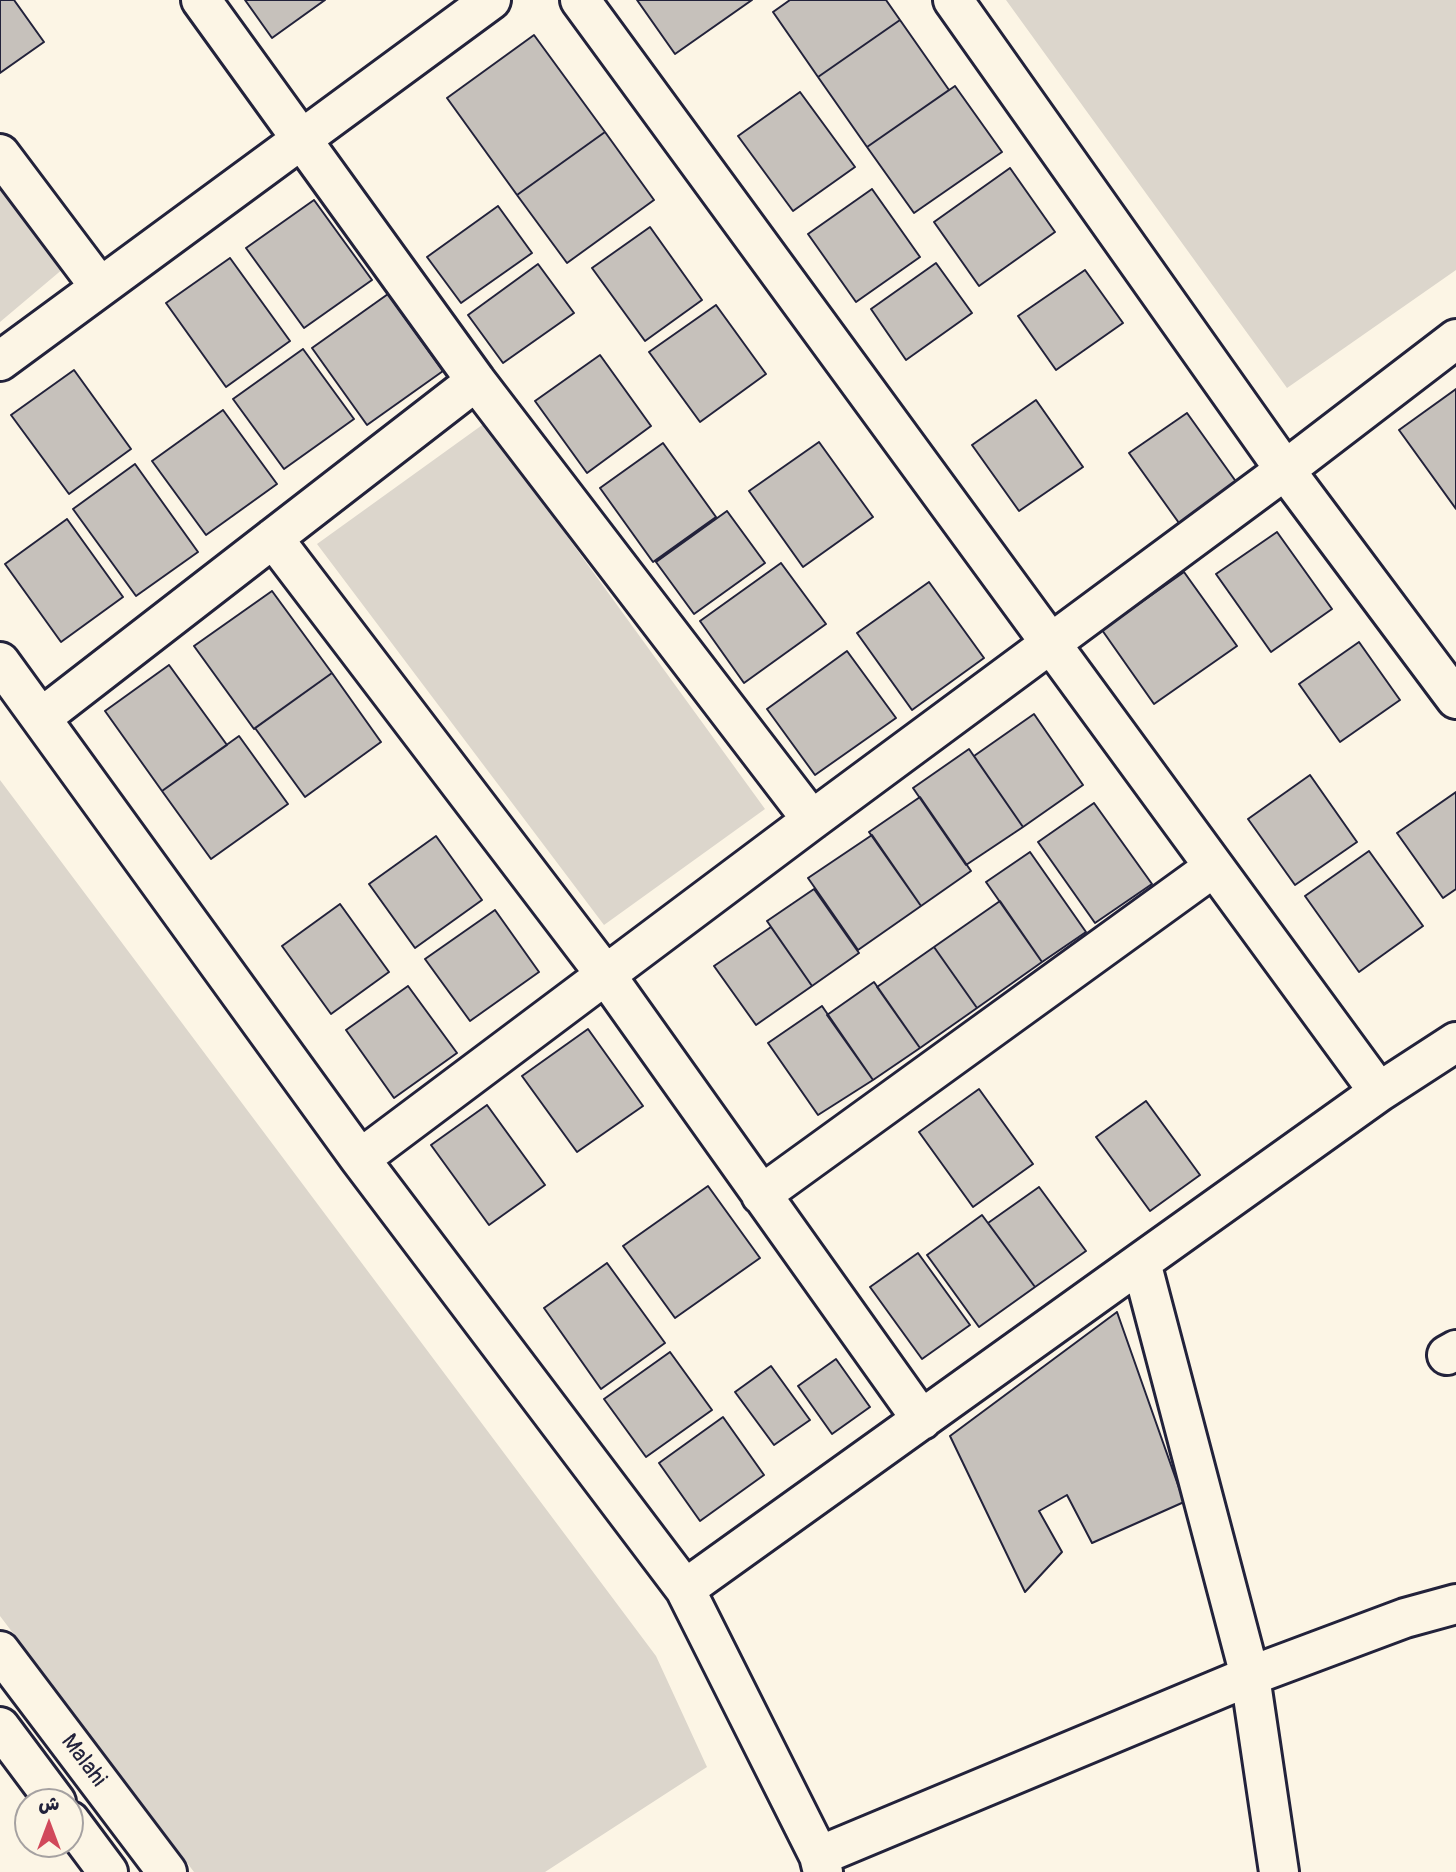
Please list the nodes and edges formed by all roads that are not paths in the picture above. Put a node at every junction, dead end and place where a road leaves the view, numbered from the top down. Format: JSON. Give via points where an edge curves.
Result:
{"nodes":[{"id":1,"x":201,"y":0,"type":"edge"},
{"id":2,"x":491,"y":0,"type":"edge"},
{"id":3,"x":580,"y":0,"type":"edge"},
{"id":4,"x":953,"y":0,"type":"edge"},
{"id":5,"x":303,"y":139,"type":"junction"},
{"id":6,"x":0,"y":154,"type":"edge"},
{"id":7,"x":100,"y":287,"type":"junction"},
{"id":8,"x":1456,"y":339,"type":"edge"},
{"id":9,"x":0,"y":361,"type":"edge"},
{"id":10,"x":476,"y":381,"type":"junction"},
{"id":11,"x":1285,"y":470,"type":"junction"},
{"id":12,"x":273,"y":538,"type":"junction"},
{"id":13,"x":1051,"y":644,"type":"junction"},
{"id":14,"x":0,"y":662,"type":"edge"},
{"id":15,"x":1456,"y":699,"type":"edge"},
{"id":16,"x":41,"y":718,"type":"junction"},
{"id":17,"x":812,"y":820,"type":"junction"},
{"id":18,"x":1214,"y":867,"type":"junction"},
{"id":19,"x":605,"y":974,"type":"junction"},
{"id":20,"x":1456,"y":1042,"type":"edge"},
{"id":21,"x":1379,"y":1093,"type":"junction"},
{"id":22,"x":359,"y":1159,"type":"junction"},
{"id":23,"x":761,"y":1195,"type":"junction"},
{"id":24,"x":1140,"y":1262,"type":"junction"},
{"id":25,"x":922,"y":1420,"type":"junction"},
{"id":26,"x":685,"y":1589,"type":"junction"},
{"id":27,"x":1456,"y":1604,"type":"edge"},
{"id":28,"x":0,"y":1651,"type":"edge"},
{"id":29,"x":1250,"y":1676,"type":"junction"},
{"id":30,"x":5,"y":1745,"type":"edge"},
{"id":31,"x":43,"y":1788,"type":"edge"},
{"id":32,"x":84,"y":1840,"type":"edge"},
{"id":33,"x":821,"y":1864,"type":"edge"},
{"id":34,"x":108,"y":1872,"type":"edge"},
{"id":35,"x":167,"y":1872,"type":"edge"},
{"id":36,"x":1279,"y":1872,"type":"edge"}],
"edges":[{"from":1,"to":5,"type":"street"},
{"from":2,"to":5,"type":"street"},
{"from":3,"to":13,"type":"street"},
{"from":4,"to":11,"type":"street"},
{"from":5,"to":7,"type":"street"},
{"from":5,"to":10,"type":"street"},
{"from":6,"to":7,"type":"street"},
{"from":7,"to":9,"type":"street"},
{"from":8,"to":11,"type":"street"},
{"from":10,"to":12,"type":"street"},
{"from":10,"to":17,"type":"street"},
{"from":11,"to":13,"type":"street"},
{"from":11,"to":15,"type":"street"},
{"from":12,"to":16,"type":"street"},
{"from":12,"to":19,"type":"street"},
{"from":13,"to":17,"type":"street"},
{"from":13,"to":18,"type":"street"},
{"from":14,"to":16,"type":"street"},
{"from":16,"to":22,"type":"street"},
{"from":17,"to":19,"type":"street"},
{"from":18,"to":21,"type":"street"},
{"from":18,"to":23,"type":"street"},
{"from":19,"to":22,"type":"street"},
{"from":19,"to":23,"type":"street"},
{"from":20,"to":21,"type":"street"},
{"from":21,"to":24,"type":"street"},
{"from":22,"to":26,"type":"street"},
{"from":23,"to":25,"type":"street"},
{"from":24,"to":25,"type":"street"},
{"from":24,"to":29,"type":"street"},
{"from":25,"to":26,"type":"street"},
{"from":26,"to":33,"type":"street"},
{"from":27,"to":29,"type":"street","via":[[1405,1618]]},
{"from":28,"to":35,"type":"street","name":"Malahi"},
{"from":29,"to":33,"type":"street"},
{"from":29,"to":36,"type":"street"},
{"from":30,"to":31,"type":"street","name":"Malahi"},
{"from":32,"to":34,"type":"street"}]}
